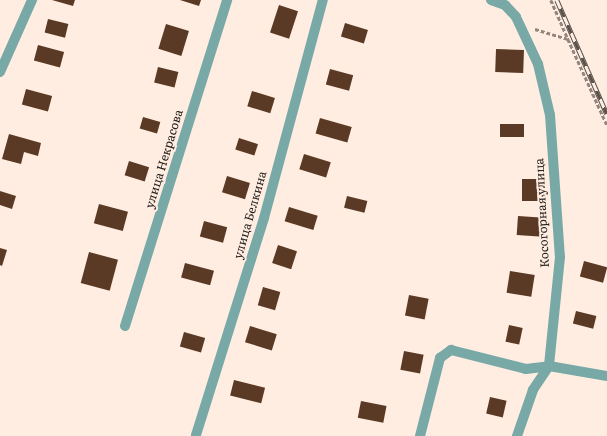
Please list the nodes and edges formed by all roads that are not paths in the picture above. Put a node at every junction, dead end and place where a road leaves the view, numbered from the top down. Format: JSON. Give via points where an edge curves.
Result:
{"nodes":[{"id":1,"x":32,"y":0,"type":"edge"},
{"id":2,"x":227,"y":0,"type":"edge"},
{"id":3,"x":323,"y":0,"type":"edge"},
{"id":4,"x":492,"y":0,"type":"edge"},
{"id":5,"x":0,"y":72,"type":"edge"},
{"id":6,"x":125,"y":326,"type":"dead end"},
{"id":7,"x":549,"y":366,"type":"junction"},
{"id":8,"x":607,"y":376,"type":"edge"},
{"id":9,"x":196,"y":435,"type":"edge"},
{"id":10,"x":420,"y":436,"type":"edge"},
{"id":11,"x":517,"y":436,"type":"edge"}],
"edges":[{"from":1,"to":5,"type":"street"},
{"from":2,"to":6,"type":"street","name":"улица Некрасова"},
{"from":3,"to":9,"type":"street","name":"улица Белкина","via":[[264,218]]},
{"from":4,"to":7,"type":"street","name":"Косогорная улица","via":[[505,5],[516,17],[538,64],[550,115],[560,257]]},
{"from":7,"to":8,"type":"street"},
{"from":7,"to":10,"type":"street","via":[[526,369],[451,350],[440,358]]},
{"from":7,"to":11,"type":"street","name":"Косогорная улица","via":[[533,390]]}]}
